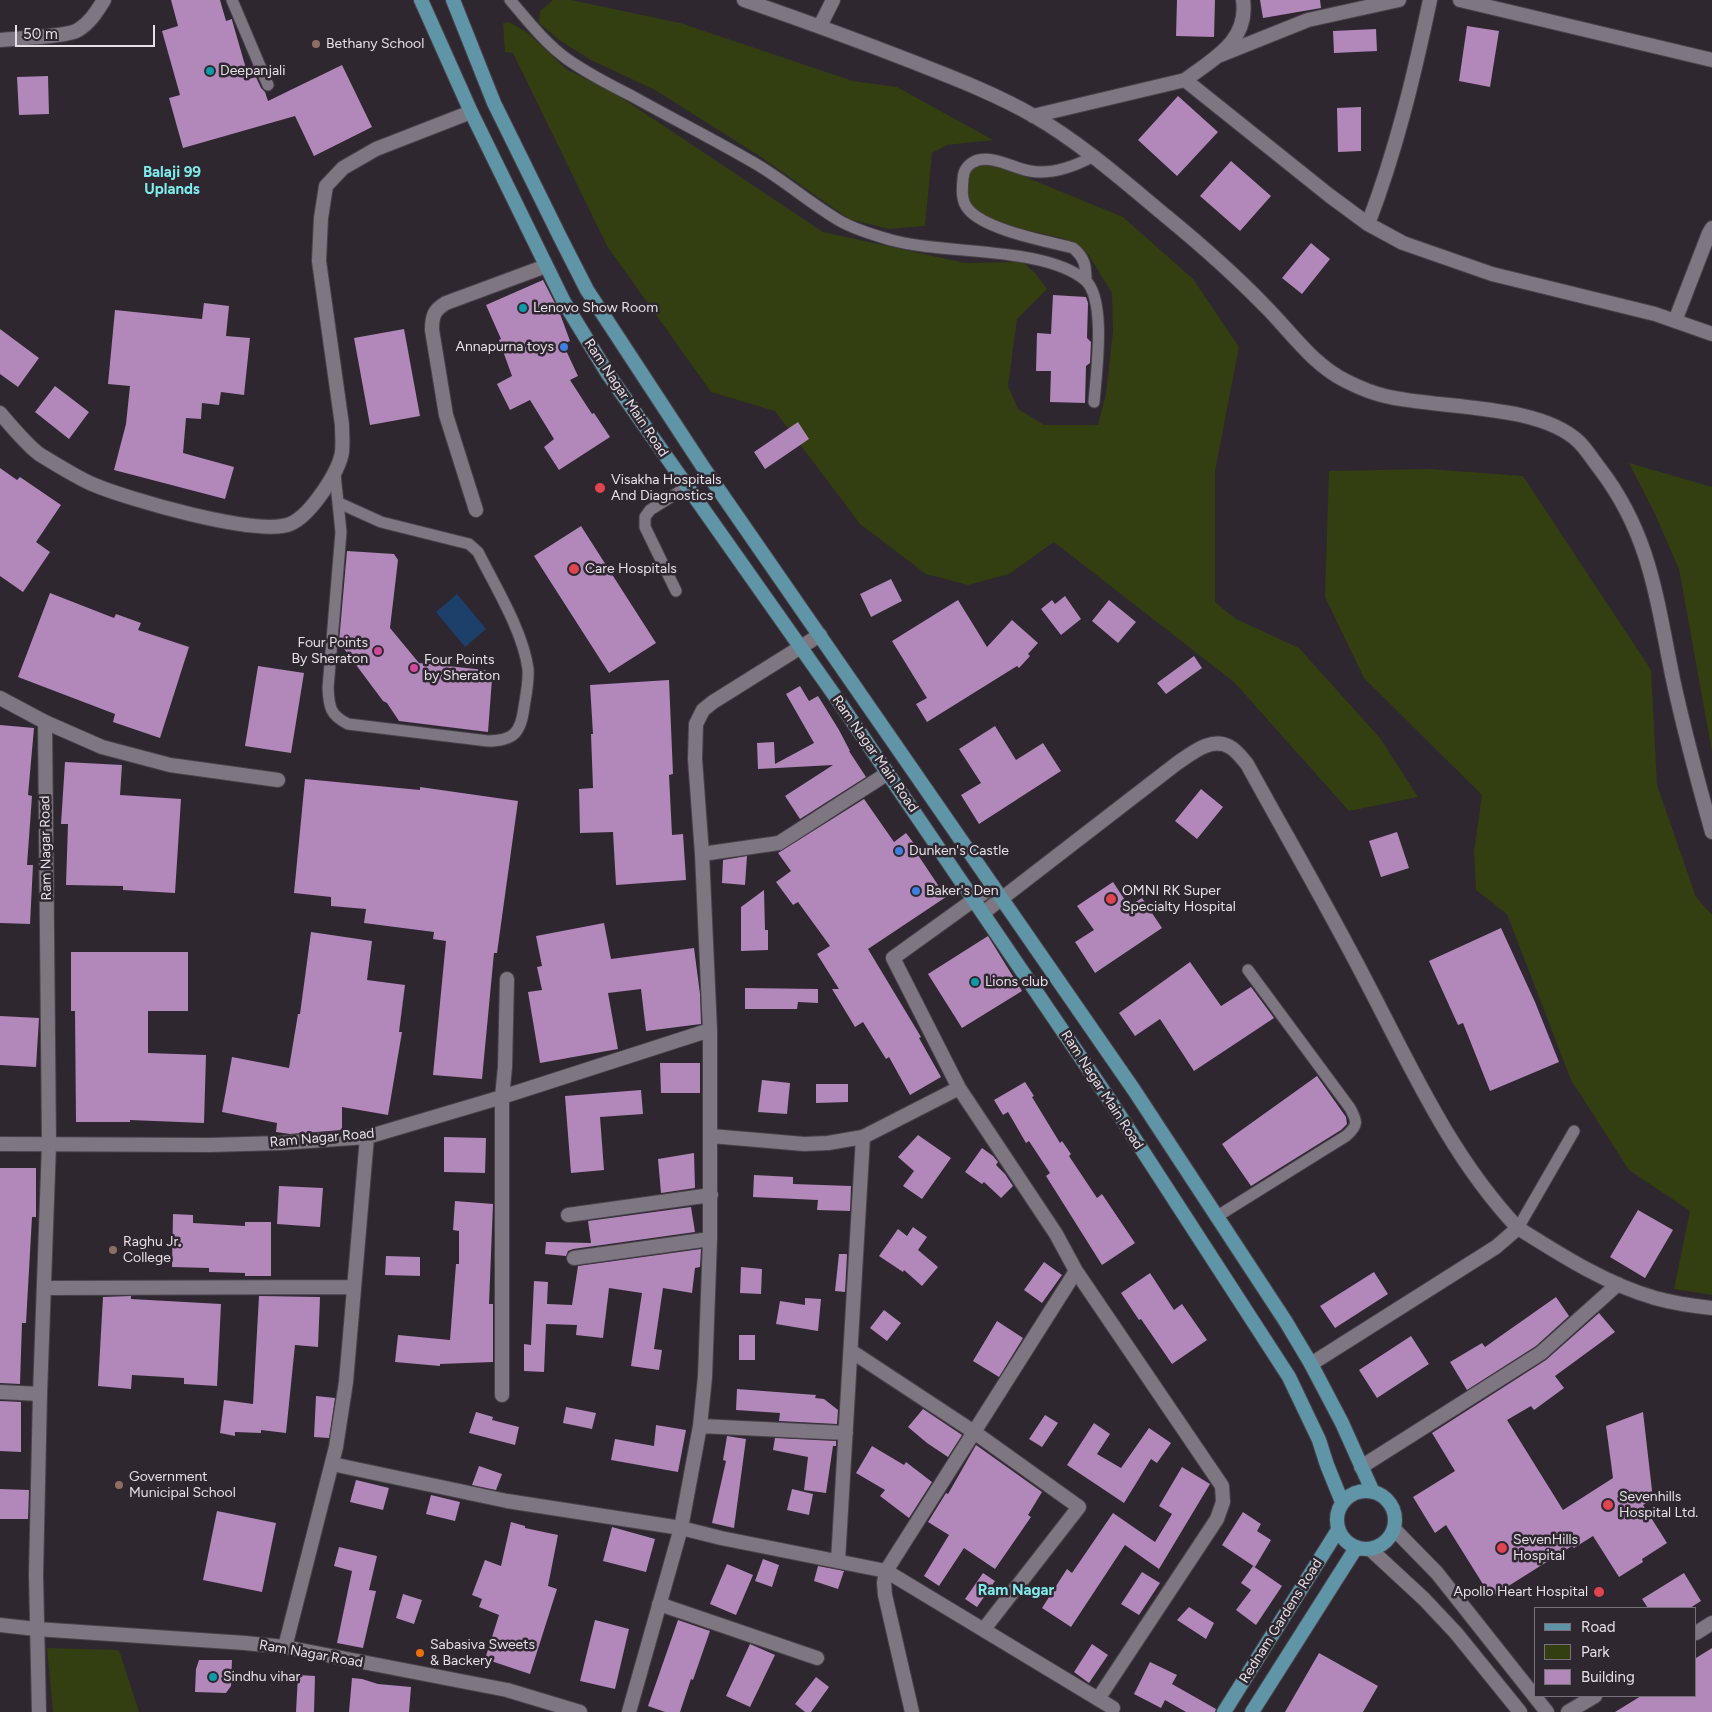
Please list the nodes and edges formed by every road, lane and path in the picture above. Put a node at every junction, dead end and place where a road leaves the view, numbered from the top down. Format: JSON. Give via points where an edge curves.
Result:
{"nodes":[{"id":1,"x":104,"y":0,"type":"edge"},
{"id":2,"x":232,"y":0,"type":"edge"},
{"id":3,"x":421,"y":0,"type":"edge"},
{"id":4,"x":453,"y":0,"type":"edge"},
{"id":5,"x":510,"y":0,"type":"edge"},
{"id":6,"x":744,"y":0,"type":"edge"},
{"id":7,"x":833,"y":0,"type":"edge"},
{"id":8,"x":1243,"y":0,"type":"edge"},
{"id":9,"x":1399,"y":0,"type":"edge"},
{"id":10,"x":1430,"y":0,"type":"edge"},
{"id":11,"x":1460,"y":0,"type":"edge"},
{"id":12,"x":820,"y":26,"type":"junction"},
{"id":13,"x":0,"y":40,"type":"edge"},
{"id":14,"x":1218,"y":56,"type":"junction"},
{"id":15,"x":1712,"y":60,"type":"edge"},
{"id":16,"x":1184,"y":80,"type":"junction"},
{"id":17,"x":268,"y":85,"type":"dead end"},
{"id":18,"x":471,"y":112,"type":"junction"},
{"id":19,"x":1033,"y":116,"type":"junction"},
{"id":20,"x":1092,"y":157,"type":"junction"},
{"id":21,"x":1368,"y":224,"type":"junction"},
{"id":22,"x":1712,"y":228,"type":"edge"},
{"id":23,"x":546,"y":266,"type":"junction"},
{"id":24,"x":1086,"y":281,"type":"junction"},
{"id":25,"x":1676,"y":321,"type":"junction"},
{"id":26,"x":1712,"y":334,"type":"edge"},
{"id":27,"x":1094,"y":402,"type":"dead end"},
{"id":28,"x":0,"y":413,"type":"edge"},
{"id":29,"x":335,"y":474,"type":"junction"},
{"id":30,"x":688,"y":487,"type":"junction"},
{"id":31,"x":340,"y":503,"type":"junction"},
{"id":32,"x":476,"y":510,"type":"dead end"},
{"id":33,"x":676,"y":591,"type":"dead end"},
{"id":34,"x":820,"y":634,"type":"junction"},
{"id":35,"x":800,"y":648,"type":"junction"},
{"id":36,"x":0,"y":698,"type":"edge"},
{"id":37,"x":45,"y":722,"type":"junction"},
{"id":38,"x":888,"y":773,"type":"junction"},
{"id":39,"x":278,"y":780,"type":"dead end"},
{"id":40,"x":1712,"y":832,"type":"edge"},
{"id":41,"x":702,"y":854,"type":"junction"},
{"id":42,"x":992,"y":886,"type":"junction"},
{"id":43,"x":1002,"y":899,"type":"junction"},
{"id":44,"x":973,"y":900,"type":"junction"},
{"id":45,"x":983,"y":913,"type":"junction"},
{"id":46,"x":1248,"y":970,"type":"dead end"},
{"id":47,"x":507,"y":979,"type":"dead end"},
{"id":48,"x":710,"y":1030,"type":"junction"},
{"id":49,"x":959,"y":1088,"type":"junction"},
{"id":50,"x":502,"y":1097,"type":"junction"},
{"id":51,"x":1574,"y":1131,"type":"dead end"},
{"id":52,"x":711,"y":1136,"type":"junction"},
{"id":53,"x":367,"y":1137,"type":"junction"},
{"id":54,"x":863,"y":1137,"type":"junction"},
{"id":55,"x":0,"y":1144,"type":"edge"},
{"id":56,"x":49,"y":1144,"type":"junction"},
{"id":57,"x":711,"y":1195,"type":"junction"},
{"id":58,"x":568,"y":1215,"type":"dead end"},
{"id":59,"x":1216,"y":1217,"type":"junction"},
{"id":60,"x":1518,"y":1228,"type":"junction"},
{"id":61,"x":710,"y":1239,"type":"junction"},
{"id":62,"x":574,"y":1258,"type":"dead end"},
{"id":63,"x":1076,"y":1271,"type":"junction"},
{"id":64,"x":1618,"y":1284,"type":"junction"},
{"id":65,"x":354,"y":1287,"type":"junction"},
{"id":66,"x":45,"y":1288,"type":"junction"},
{"id":67,"x":1712,"y":1308,"type":"edge"},
{"id":68,"x":851,"y":1351,"type":"junction"},
{"id":69,"x":1311,"y":1364,"type":"junction"},
{"id":70,"x":0,"y":1392,"type":"edge"},
{"id":71,"x":40,"y":1394,"type":"junction"},
{"id":72,"x":502,"y":1395,"type":"dead end"},
{"id":73,"x":700,"y":1426,"type":"junction"},
{"id":74,"x":974,"y":1432,"type":"junction"},
{"id":75,"x":846,"y":1433,"type":"junction"},
{"id":76,"x":332,"y":1464,"type":"junction"},
{"id":77,"x":1361,"y":1467,"type":"junction"},
{"id":78,"x":1372,"y":1490,"type":"junction"},
{"id":79,"x":1342,"y":1502,"type":"junction"},
{"id":80,"x":681,"y":1528,"type":"junction"},
{"id":81,"x":1394,"y":1529,"type":"junction"},
{"id":82,"x":1338,"y":1530,"type":"junction"},
{"id":83,"x":1363,"y":1548,"type":"junction"},
{"id":84,"x":838,"y":1561,"type":"junction"},
{"id":85,"x":886,"y":1571,"type":"junction"},
{"id":86,"x":659,"y":1604,"type":"junction"},
{"id":87,"x":1712,"y":1623,"type":"edge"},
{"id":88,"x":0,"y":1625,"type":"edge"},
{"id":89,"x":36,"y":1629,"type":"junction"},
{"id":90,"x":984,"y":1629,"type":"junction"},
{"id":91,"x":1697,"y":1632,"type":"edge"},
{"id":92,"x":285,"y":1647,"type":"junction"},
{"id":93,"x":817,"y":1658,"type":"dead end"},
{"id":94,"x":1534,"y":1696,"type":"edge"},
{"id":95,"x":1535,"y":1697,"type":"edge"},
{"id":96,"x":1593,"y":1697,"type":"edge"},
{"id":97,"x":1098,"y":1699,"type":"junction"},
{"id":98,"x":1114,"y":1711,"type":"edge"},
{"id":99,"x":39,"y":1712,"type":"edge"},
{"id":100,"x":580,"y":1712,"type":"edge"},
{"id":101,"x":629,"y":1712,"type":"edge"},
{"id":102,"x":912,"y":1712,"type":"edge"},
{"id":103,"x":1224,"y":1712,"type":"edge"},
{"id":104,"x":1252,"y":1712,"type":"edge"},
{"id":105,"x":1520,"y":1712,"type":"edge"},
{"id":106,"x":1547,"y":1712,"type":"edge"},
{"id":107,"x":1568,"y":1712,"type":"edge"}],
"edges":[{"from":1,"to":13,"type":"street","via":[[78,31]]},
{"from":2,"to":17,"type":"lane"},
{"from":3,"to":18,"type":"main road","name":"Ram Nagar Main Road"},
{"from":4,"to":34,"type":"main road","via":[[494,103],[587,290],[703,467]]},
{"from":5,"to":24,"type":"lane","via":[[539,34],[567,59],[765,169],[841,222],[911,245],[1021,256],[1059,266]]},
{"from":6,"to":12,"type":"street"},
{"from":7,"to":12,"type":"street"},
{"from":8,"to":14,"type":"street","via":[[1242,26],[1233,43]]},
{"from":9,"to":14,"type":"street","via":[[1308,20]]},
{"from":10,"to":21,"type":"street","via":[[1410,93]]},
{"from":11,"to":15,"type":"street"},
{"from":12,"to":19,"type":"street","via":[[980,89]]},
{"from":14,"to":16,"type":"street"},
{"from":16,"to":19,"type":"street"},
{"from":16,"to":21,"type":"street"},
{"from":18,"to":23,"type":"main road","name":"Ram Nagar Main Road"},
{"from":18,"to":29,"type":"street","via":[[376,149],[343,168],[326,186],[319,261],[342,425],[342,452]]},
{"from":19,"to":20,"type":"street"},
{"from":20,"to":24,"type":"lane","via":[[1072,167],[1053,171],[1031,171],[980,160],[967,167],[962,193],[967,208],[980,220],[1000,229],[1073,248],[1082,255]]},
{"from":20,"to":40,"type":"street","via":[[1215,258],[1266,306],[1308,353],[1345,381],[1386,397],[1528,418],[1549,424],[1578,441],[1626,507],[1647,558],[1688,744]]},
{"from":21,"to":25,"type":"street","via":[[1403,243],[1492,274]]},
{"from":22,"to":25,"type":"street"},
{"from":23,"to":30,"type":"main road","name":"Ram Nagar Main Road","via":[[608,374]]},
{"from":23,"to":32,"type":"street","via":[[446,303],[436,309],[432,318],[446,415]]},
{"from":24,"to":27,"type":"lane","via":[[1097,304]]},
{"from":25,"to":26,"type":"street"},
{"from":28,"to":29,"type":"street","via":[[38,453],[91,484],[163,507],[226,521],[269,527],[291,524],[310,508]]},
{"from":29,"to":31,"type":"lane"},
{"from":30,"to":33,"type":"lane","via":[[650,510],[646,517],[646,527]]},
{"from":30,"to":35,"type":"main road","name":"Ram Nagar Main Road"},
{"from":31,"to":31,"type":"lane","via":[[382,522],[469,544],[478,552],[512,618],[528,671],[524,714],[511,738],[488,741],[348,724],[332,713],[328,688],[340,565]]},
{"from":34,"to":35,"type":"street"},
{"from":34,"to":42,"type":"main road"},
{"from":35,"to":38,"type":"main road","name":"Ram Nagar Main Road"},
{"from":35,"to":41,"type":"street","via":[[713,702],[703,710],[696,724],[694,759]]},
{"from":36,"to":37,"type":"street"},
{"from":37,"to":39,"type":"street","via":[[102,747],[170,765]]},
{"from":37,"to":56,"type":"street","name":"Ram Nagar Road"},
{"from":38,"to":41,"type":"street","via":[[779,843]]},
{"from":38,"to":44,"type":"main road","name":"Ram Nagar Main Road"},
{"from":41,"to":48,"type":"street"},
{"from":42,"to":43,"type":"main road"},
{"from":42,"to":44,"type":"street"},
{"from":43,"to":45,"type":"street"},
{"from":43,"to":59,"type":"main road","via":[[1134,1090]]},
{"from":43,"to":60,"type":"street","via":[[1176,764],[1206,745],[1220,743],[1231,747],[1247,764],[1430,1106],[1477,1179]]},
{"from":44,"to":45,"type":"main road","name":"Ram Nagar Main Road"},
{"from":44,"to":49,"type":"street","via":[[893,958]]},
{"from":45,"to":79,"type":"main road","name":"Ram Nagar Main Road","via":[[1111,1102],[1289,1377],[1320,1440]]},
{"from":46,"to":59,"type":"lane","via":[[1350,1108],[1356,1124],[1346,1136]]},
{"from":47,"to":50,"type":"street"},
{"from":48,"to":50,"type":"street","name":"Ram Nagar Road"},
{"from":48,"to":52,"type":"street"},
{"from":49,"to":54,"type":"street"},
{"from":49,"to":63,"type":"street","via":[[1056,1234]]},
{"from":50,"to":53,"type":"street","name":"Ram Nagar Road"},
{"from":50,"to":72,"type":"street"},
{"from":51,"to":60,"type":"lane"},
{"from":52,"to":54,"type":"street","via":[[804,1144]]},
{"from":52,"to":57,"type":"street"},
{"from":53,"to":56,"type":"street","name":"Ram Nagar Road","via":[[280,1143]]},
{"from":53,"to":65,"type":"street"},
{"from":54,"to":68,"type":"street"},
{"from":55,"to":56,"type":"street","name":"Ram Nagar Road"},
{"from":56,"to":66,"type":"street","name":"Ram Nagar Road"},
{"from":57,"to":58,"type":"street"},
{"from":57,"to":61,"type":"street"},
{"from":59,"to":69,"type":"main road"},
{"from":60,"to":64,"type":"street","via":[[1576,1264]]},
{"from":60,"to":69,"type":"street","via":[[1496,1247]]},
{"from":61,"to":62,"type":"street"},
{"from":61,"to":73,"type":"street"},
{"from":63,"to":74,"type":"street"},
{"from":63,"to":97,"type":"street","via":[[1222,1486],[1224,1502],[1217,1519]]},
{"from":64,"to":67,"type":"street","via":[[1655,1298]]},
{"from":64,"to":77,"type":"street","via":[[1542,1353]]},
{"from":65,"to":66,"type":"street"},
{"from":65,"to":76,"type":"street","via":[[346,1382]]},
{"from":66,"to":71,"type":"street","name":"Ram Nagar Road"},
{"from":68,"to":74,"type":"street"},
{"from":68,"to":75,"type":"street"},
{"from":69,"to":77,"type":"main road","via":[[1342,1422]]},
{"from":70,"to":71,"type":"street"},
{"from":71,"to":89,"type":"street","name":"Ram Nagar Road"},
{"from":73,"to":75,"type":"street"},
{"from":73,"to":80,"type":"street"},
{"from":74,"to":85,"type":"street"},
{"from":74,"to":90,"type":"street","via":[[1079,1507]]},
{"from":75,"to":84,"type":"street"},
{"from":76,"to":80,"type":"street","via":[[507,1501]]},
{"from":76,"to":92,"type":"street"},
{"from":77,"to":78,"type":"main road"},
{"from":78,"to":79,"type":"main road","via":[[1350,1494]]},
{"from":78,"to":81,"type":"main road","via":[[1391,1504],[1395,1516]]},
{"from":79,"to":82,"type":"main road","via":[[1336,1515]]},
{"from":80,"to":84,"type":"street"},
{"from":80,"to":86,"type":"street"},
{"from":81,"to":83,"type":"main road","via":[[1380,1546]]},
{"from":81,"to":94,"type":"street","via":[[1437,1573]]},
{"from":82,"to":83,"type":"main road","via":[[1345,1541]]},
{"from":82,"to":103,"type":"main road","name":"Rednam Gardens Road"},
{"from":83,"to":104,"type":"main road","name":"Rednam Gardens Road"},
{"from":83,"to":105,"type":"street","via":[[1424,1599],[1450,1626]]},
{"from":84,"to":85,"type":"street"},
{"from":85,"to":90,"type":"street"},
{"from":85,"to":102,"type":"street","via":[[885,1595]]},
{"from":86,"to":93,"type":"street"},
{"from":86,"to":101,"type":"street"},
{"from":87,"to":91,"type":"street"},
{"from":88,"to":89,"type":"street"},
{"from":89,"to":92,"type":"street","name":"Ram Nagar Road"},
{"from":89,"to":99,"type":"street","name":"Ram Nagar Road"},
{"from":90,"to":97,"type":"street"},
{"from":92,"to":100,"type":"street","name":"Ram Nagar Road","via":[[507,1690]]},
{"from":95,"to":106,"type":"street"},
{"from":96,"to":107,"type":"street"},
{"from":97,"to":98,"type":"street"}]}
